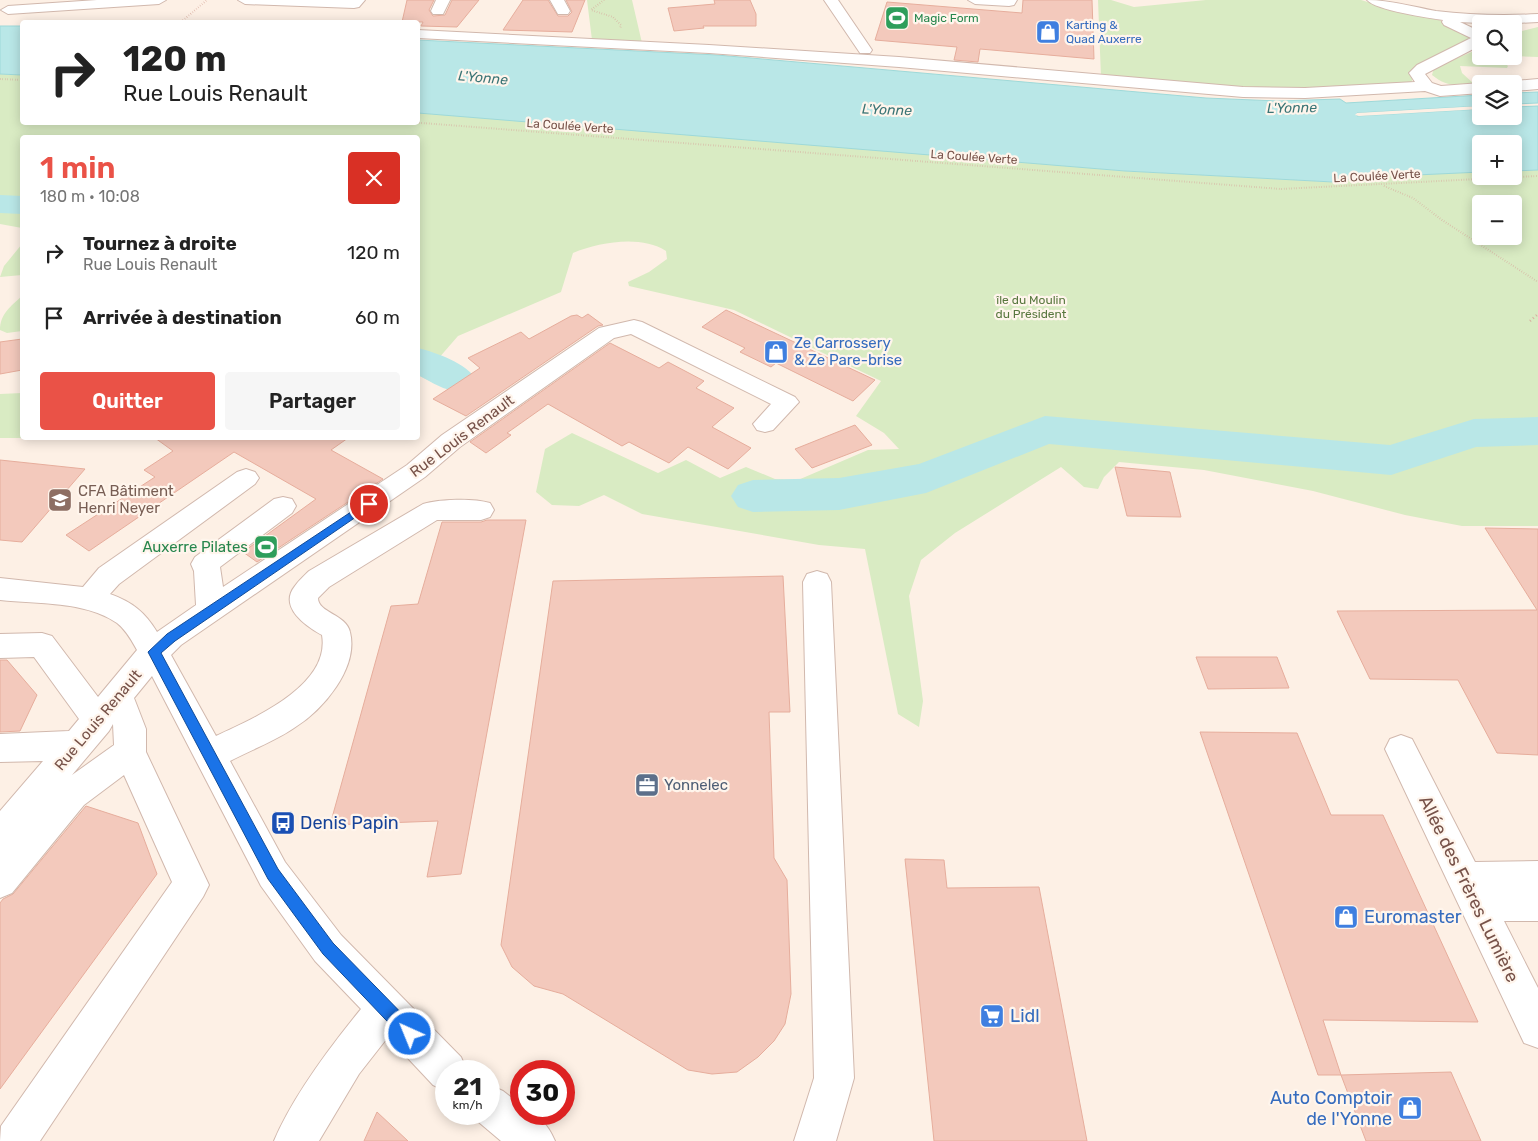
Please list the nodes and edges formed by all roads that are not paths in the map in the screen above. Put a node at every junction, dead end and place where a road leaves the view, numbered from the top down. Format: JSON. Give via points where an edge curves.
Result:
{"nodes":[{"id":1,"x":31,"y":0,"type":"edge"},
{"id":2,"x":160,"y":0,"type":"edge"},
{"id":3,"x":245,"y":0,"type":"edge"},
{"id":4,"x":358,"y":0,"type":"edge"},
{"id":5,"x":831,"y":0,"type":"edge"},
{"id":6,"x":976,"y":0,"type":"edge"},
{"id":7,"x":1010,"y":0,"type":"edge"},
{"id":8,"x":1374,"y":0,"type":"edge"},
{"id":9,"x":1417,"y":0,"type":"edge"},
{"id":10,"x":1490,"y":5,"type":"dead end"},
{"id":11,"x":3,"y":11,"type":"edge"},
{"id":12,"x":1440,"y":13,"type":"junction"},
{"id":13,"x":1538,"y":18,"type":"edge"},
{"id":14,"x":1472,"y":19,"type":"edge"},
{"id":15,"x":1522,"y":19,"type":"edge"},
{"id":16,"x":45,"y":20,"type":"edge"},
{"id":17,"x":1522,"y":25,"type":"edge"},
{"id":18,"x":420,"y":34,"type":"edge"},
{"id":19,"x":865,"y":50,"type":"dead end"},
{"id":20,"x":1538,"y":84,"type":"edge"},
{"id":21,"x":1522,"y":85,"type":"edge"},
{"id":22,"x":1426,"y":86,"type":"junction"},
{"id":23,"x":1472,"y":89,"type":"edge"},
{"id":24,"x":764,"y":424,"type":"dead end"},
{"id":25,"x":246,"y":478,"type":"dead end"},
{"id":26,"x":283,"y":506,"type":"dead end"},
{"id":27,"x":481,"y":510,"type":"dead end"},
{"id":28,"x":817,"y":582,"type":"dead end"},
{"id":29,"x":1,"y":591,"type":"edge"},
{"id":30,"x":89,"y":600,"type":"junction"},
{"id":31,"x":211,"y":611,"type":"junction"},
{"id":32,"x":0,"y":646,"type":"edge"},
{"id":33,"x":154,"y":652,"type":"junction"},
{"id":34,"x":108,"y":709,"type":"junction"},
{"id":35,"x":78,"y":745,"type":"junction"},
{"id":36,"x":0,"y":748,"type":"edge"},
{"id":37,"x":1401,"y":749,"type":"dead end"},
{"id":38,"x":130,"y":752,"type":"junction"},
{"id":39,"x":210,"y":755,"type":"junction"},
{"id":40,"x":0,"y":837,"type":"edge"},
{"id":41,"x":1538,"y":878,"type":"edge"},
{"id":42,"x":0,"y":881,"type":"edge"},
{"id":43,"x":1470,"y":891,"type":"junction"},
{"id":44,"x":1538,"y":903,"type":"edge"},
{"id":45,"x":386,"y":1009,"type":"junction"},
{"id":46,"x":1538,"y":1029,"type":"edge"},
{"id":47,"x":436,"y":1060,"type":"edge"},
{"id":48,"x":500,"y":1115,"type":"edge"},
{"id":49,"x":16,"y":1141,"type":"edge"},
{"id":50,"x":295,"y":1141,"type":"edge"},
{"id":51,"x":534,"y":1141,"type":"edge"},
{"id":52,"x":815,"y":1141,"type":"edge"}],
"edges":[{"from":1,"to":11,"type":"street"},
{"from":2,"to":11,"type":"street"},
{"from":3,"to":4,"type":"street","via":[[354,4]]},
{"from":5,"to":19,"type":"street"},
{"from":6,"to":7,"type":"street"},
{"from":8,"to":12,"type":"street"},
{"from":9,"to":12,"type":"street"},
{"from":10,"to":12,"type":"street"},
{"from":11,"to":16,"type":"street"},
{"from":12,"to":14,"type":"street"},
{"from":12,"to":22,"type":"street","via":[[1480,37],[1422,68],[1417,73]]},
{"from":13,"to":15,"type":"street"},
{"from":13,"to":17,"type":"street"},
{"from":18,"to":22,"type":"street","via":[[900,62],[1215,91],[1305,93]]},
{"from":20,"to":21,"type":"street"},
{"from":22,"to":23,"type":"street","via":[[1440,91]]},
{"from":24,"to":31,"type":"street","name":"Rue Louis Renault","via":[[787,402],[634,327],[607,333],[452,441],[416,471]]},
{"from":25,"to":30,"type":"street","via":[[109,576]]},
{"from":26,"to":31,"type":"street","via":[[205,564]]},
{"from":27,"to":39,"type":"street","via":[[432,511],[319,579],[304,594],[304,604],[312,615],[335,629],[338,645],[330,669],[312,697],[282,719]]},
{"from":28,"to":52,"type":"street","via":[[834,1078]]},
{"from":29,"to":30,"type":"street"},
{"from":30,"to":33,"type":"street","via":[[112,606],[128,616]]},
{"from":31,"to":33,"type":"street","name":"Rue Louis Renault"},
{"from":32,"to":34,"type":"street","via":[[42,645]]},
{"from":33,"to":34,"type":"street","name":"Rue Louis Renault"},
{"from":33,"to":39,"type":"street"},
{"from":34,"to":35,"type":"street","name":"Rue Louis Renault"},
{"from":34,"to":38,"type":"street","via":[[130,729]]},
{"from":35,"to":36,"type":"street"},
{"from":35,"to":40,"type":"street","name":"Rue Louis Renault"},
{"from":37,"to":43,"type":"street","name":"Allée des Frères Lumière"},
{"from":38,"to":42,"type":"street","via":[[72,794]]},
{"from":38,"to":49,"type":"street","via":[[191,885]]},
{"from":39,"to":45,"type":"street","via":[[273,874],[328,948]]},
{"from":41,"to":43,"type":"street"},
{"from":43,"to":44,"type":"street"},
{"from":43,"to":46,"type":"street","name":"Allée des Frères Lumière"},
{"from":45,"to":47,"type":"street"},
{"from":45,"to":50,"type":"street","via":[[344,1060]]},
{"from":48,"to":51,"type":"street"}]}
